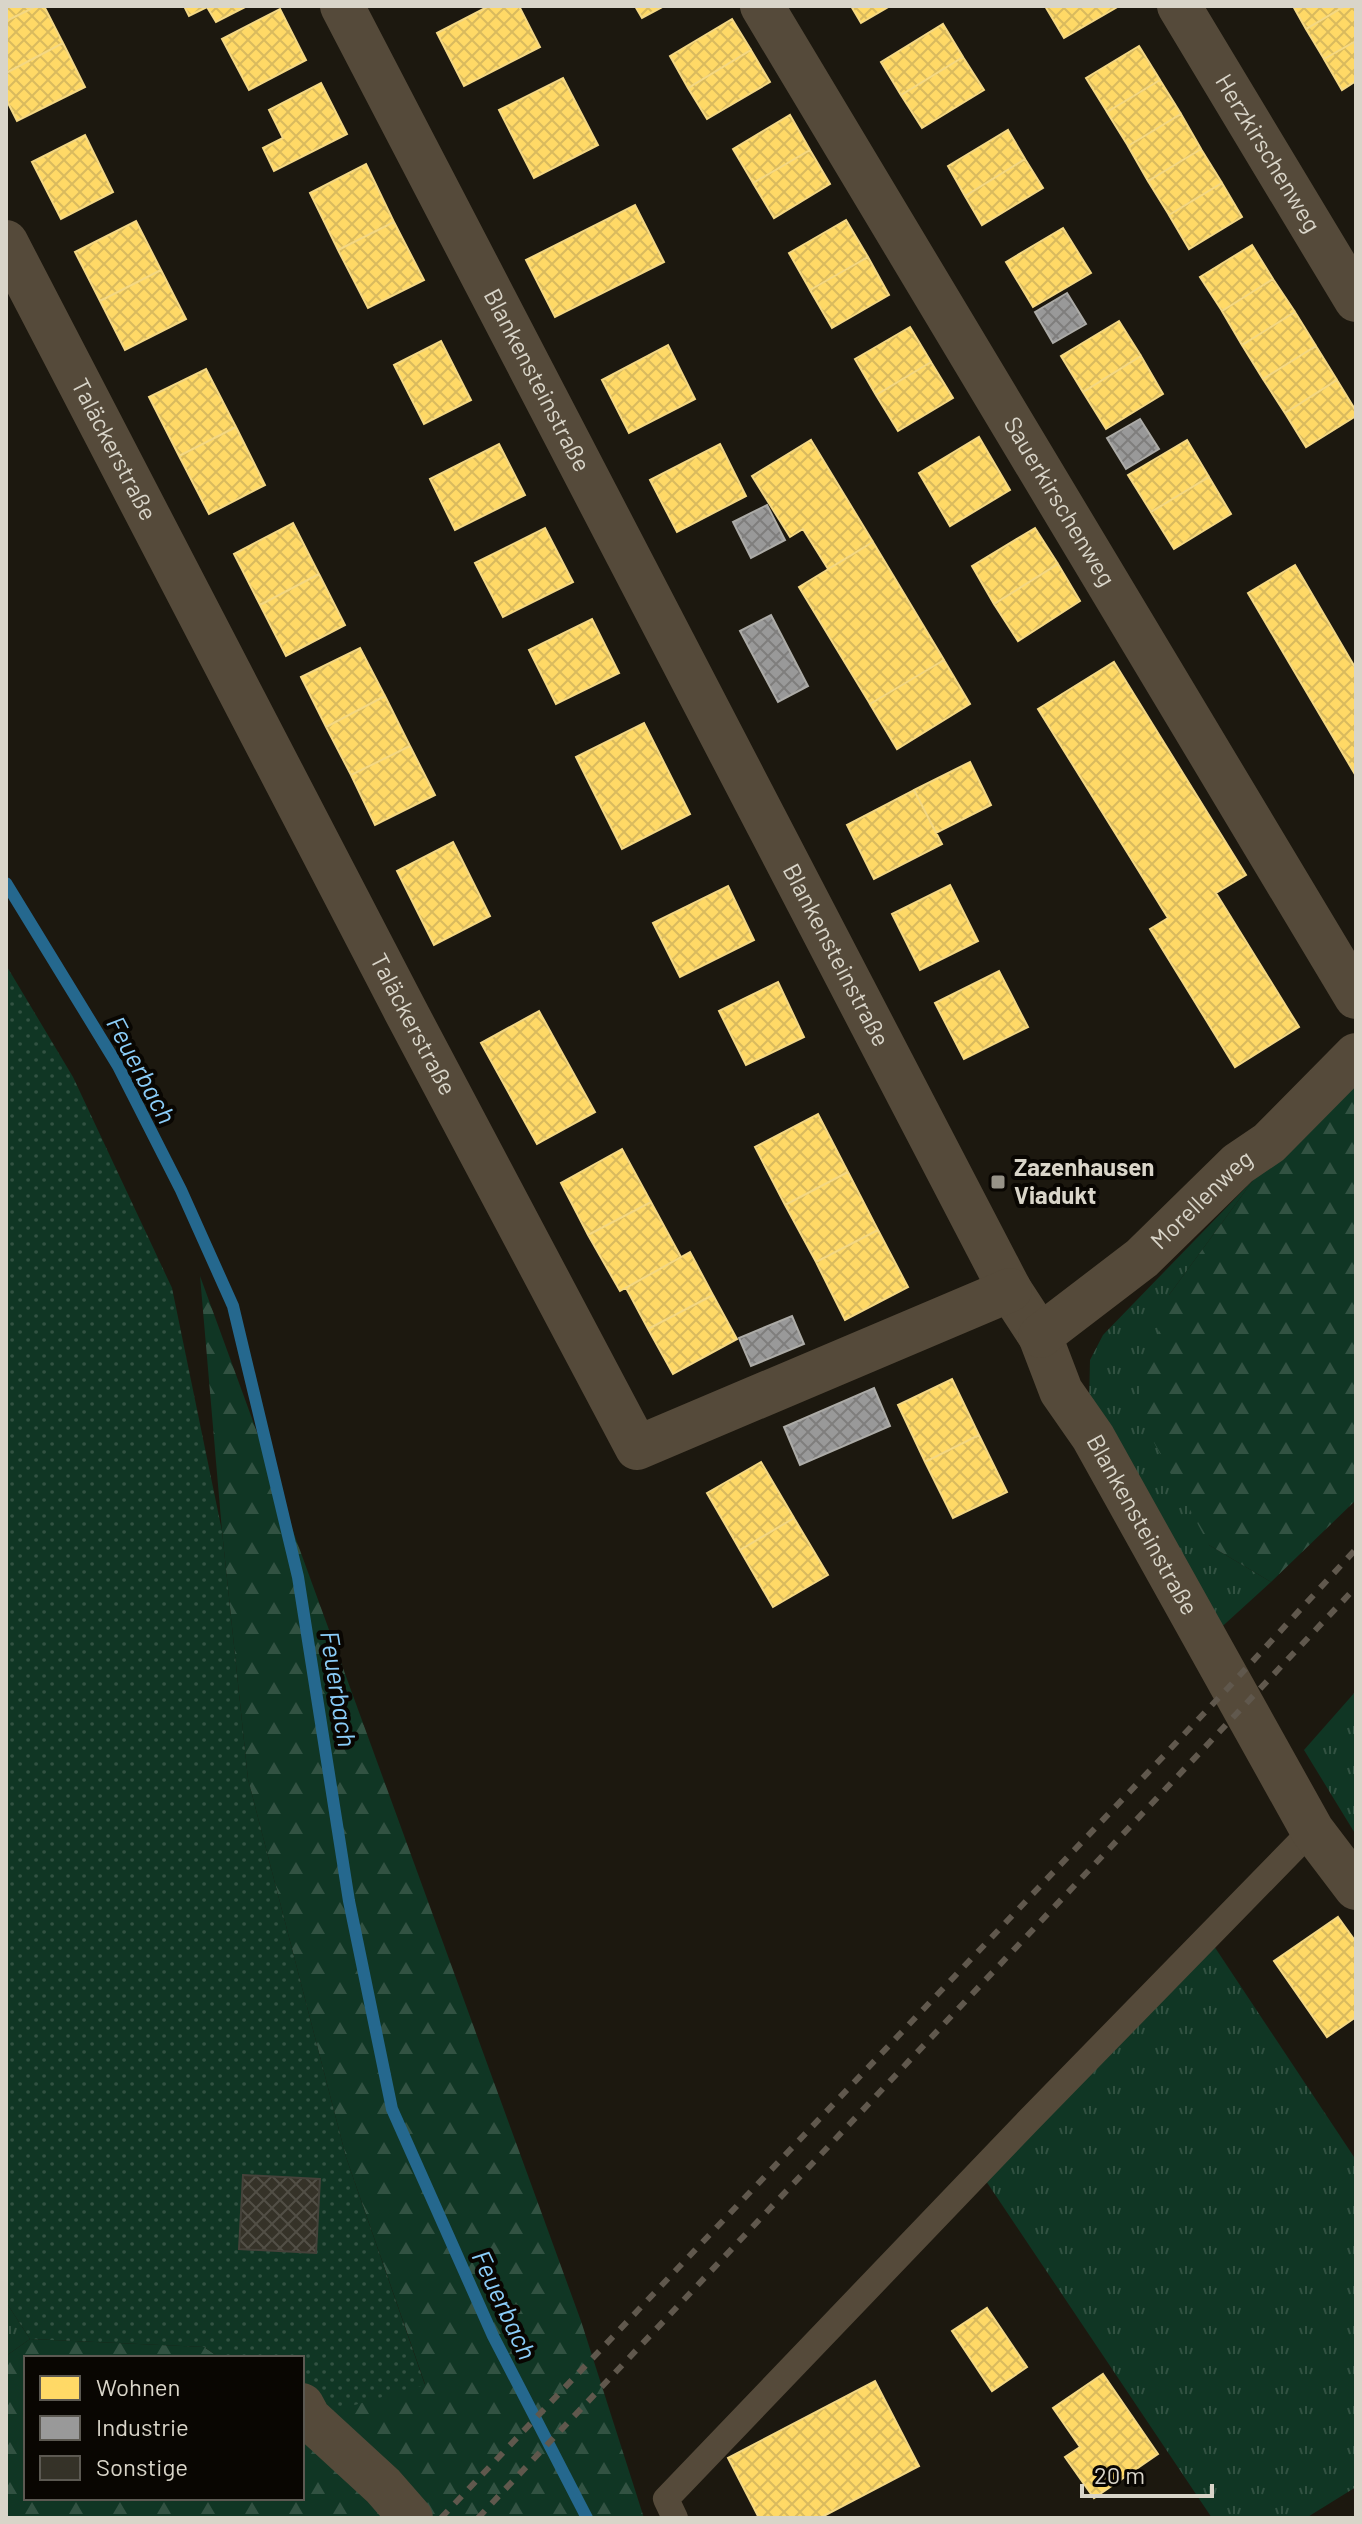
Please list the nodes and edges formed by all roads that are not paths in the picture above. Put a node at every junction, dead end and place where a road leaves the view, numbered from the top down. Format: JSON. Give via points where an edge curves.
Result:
{"nodes":[{"id":1,"x":342,"y":6,"type":"edge"},
{"id":2,"x":762,"y":6,"type":"edge"},
{"id":3,"x":1179,"y":6,"type":"edge"},
{"id":4,"x":6,"y":242,"type":"edge"},
{"id":5,"x":1356,"y":300,"type":"edge"},
{"id":6,"x":1356,"y":997,"type":"edge"},
{"id":7,"x":1356,"y":1055,"type":"edge"},
{"id":8,"x":1010,"y":1290,"type":"junction"},
{"id":9,"x":1040,"y":1336,"type":"junction"},
{"id":10,"x":1312,"y":1830,"type":"junction"},
{"id":11,"x":1356,"y":1888,"type":"edge"},
{"id":12,"x":304,"y":2409,"type":"edge"},
{"id":13,"x":411,"y":2518,"type":"edge"},
{"id":14,"x":675,"y":2518,"type":"edge"}],
"edges":[{"from":1,"to":8,"type":"street","name":"Blankensteinstraße"},
{"from":2,"to":6,"type":"street","name":"Sauerkirschenweg"},
{"from":3,"to":5,"type":"street","name":"Herzkirschenweg"},
{"from":4,"to":8,"type":"street","name":"Taläckerstraße","via":[[637,1448]]},
{"from":7,"to":9,"type":"street","name":"Morellenweg","via":[[1142,1258]]},
{"from":8,"to":9,"type":"street","name":"Blankensteinstraße"},
{"from":9,"to":10,"type":"street","name":"Blankensteinstraße","via":[[1061,1391],[1093,1437]]},
{"from":10,"to":11,"type":"street","name":"Blankensteinstraße"},
{"from":10,"to":14,"type":"lane","via":[[666,2499]]},
{"from":12,"to":13,"type":"street"}]}
